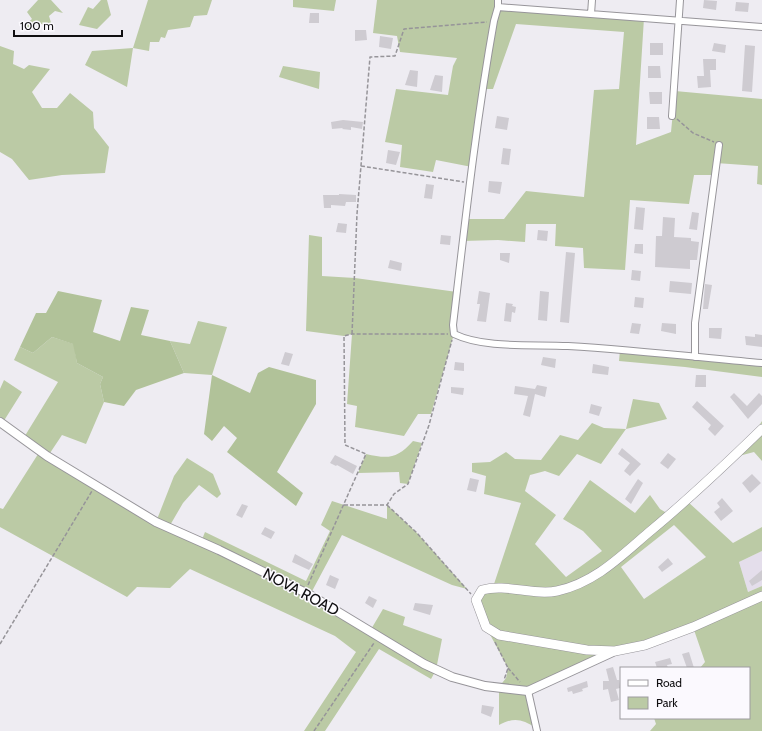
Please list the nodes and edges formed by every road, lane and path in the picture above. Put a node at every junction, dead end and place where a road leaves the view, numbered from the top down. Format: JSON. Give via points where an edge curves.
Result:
{"nodes":[{"id":1,"x":498,"y":0,"type":"edge"},
{"id":2,"x":592,"y":0,"type":"edge"},
{"id":3,"x":680,"y":0,"type":"edge"},
{"id":4,"x":498,"y":7,"type":"junction"},
{"id":5,"x":591,"y":14,"type":"junction"},
{"id":6,"x":679,"y":20,"type":"junction"},
{"id":7,"x":494,"y":21,"type":"junction"},
{"id":8,"x":762,"y":27,"type":"edge"},
{"id":9,"x":672,"y":116,"type":"joint"},
{"id":10,"x":719,"y":145,"type":"joint"},
{"id":11,"x":361,"y":166,"type":"junction"},
{"id":12,"x":470,"y":183,"type":"junction"},
{"id":13,"x":352,"y":334,"type":"junction"},
{"id":14,"x":454,"y":334,"type":"junction"},
{"id":15,"x":695,"y":357,"type":"junction"},
{"id":16,"x":762,"y":363,"type":"edge"},
{"id":17,"x":0,"y":422,"type":"edge"},
{"id":18,"x":762,"y":429,"type":"edge"},
{"id":19,"x":96,"y":486,"type":"junction"},
{"id":20,"x":344,"y":505,"type":"junction"},
{"id":21,"x":387,"y":505,"type":"junction"},
{"id":22,"x":305,"y":592,"type":"junction"},
{"id":23,"x":762,"y":596,"type":"edge"},
{"id":24,"x":476,"y":600,"type":"junction"},
{"id":25,"x":486,"y":627,"type":"junction"},
{"id":26,"x":378,"y":636,"type":"junction"},
{"id":27,"x":0,"y":644,"type":"edge"},
{"id":28,"x":615,"y":651,"type":"junction"},
{"id":29,"x":508,"y":668,"type":"junction"},
{"id":30,"x":499,"y":687,"type":"junction"},
{"id":31,"x":528,"y":691,"type":"junction"},
{"id":32,"x":314,"y":731,"type":"edge"},
{"id":33,"x":537,"y":731,"type":"edge"}],
"edges":[{"from":1,"to":4,"type":"street"},
{"from":2,"to":5,"type":"street"},
{"from":3,"to":6,"type":"street"},
{"from":4,"to":5,"type":"street"},
{"from":4,"to":7,"type":"street"},
{"from":5,"to":6,"type":"street"},
{"from":6,"to":8,"type":"street"},
{"from":6,"to":9,"type":"street"},
{"from":7,"to":11,"type":"path","via":[[404,29],[395,56],[370,57]]},
{"from":7,"to":12,"type":"street"},
{"from":9,"to":10,"type":"path","via":[[693,132]]},
{"from":10,"to":15,"type":"street","via":[[695,323]]},
{"from":11,"to":12,"type":"path"},
{"from":11,"to":13,"type":"path"},
{"from":12,"to":14,"type":"street"},
{"from":13,"to":14,"type":"path"},
{"from":13,"to":20,"type":"path","via":[[344,336],[345,445],[366,454]]},
{"from":14,"to":15,"type":"street","via":[[466,340]]},
{"from":14,"to":21,"type":"path","via":[[429,425],[408,484],[394,494]]},
{"from":15,"to":16,"type":"street"},
{"from":17,"to":19,"type":"street","name":"NOVA ROAD","via":[[47,456]]},
{"from":18,"to":24,"type":"main road","via":[[687,501],[603,571],[578,584],[556,591],[493,587],[482,590]]},
{"from":19,"to":22,"type":"street","name":"NOVA ROAD","via":[[156,522]]},
{"from":19,"to":27,"type":"path"},
{"from":20,"to":21,"type":"path"},
{"from":20,"to":22,"type":"path"},
{"from":21,"to":24,"type":"path","via":[[417,533]]},
{"from":22,"to":26,"type":"street","name":"NOVA ROAD"},
{"from":23,"to":28,"type":"main road","via":[[645,645]]},
{"from":24,"to":25,"type":"main road"},
{"from":25,"to":28,"type":"main road","via":[[499,635],[587,650]]},
{"from":25,"to":29,"type":"path"},
{"from":26,"to":30,"type":"street","name":"NOVA ROAD","via":[[452,678]]},
{"from":26,"to":32,"type":"path"},
{"from":28,"to":31,"type":"street"},
{"from":29,"to":30,"type":"path","via":[[506,678]]},
{"from":29,"to":31,"type":"path"},
{"from":30,"to":31,"type":"street","name":"NOVA ROAD"},
{"from":31,"to":33,"type":"street"}]}
